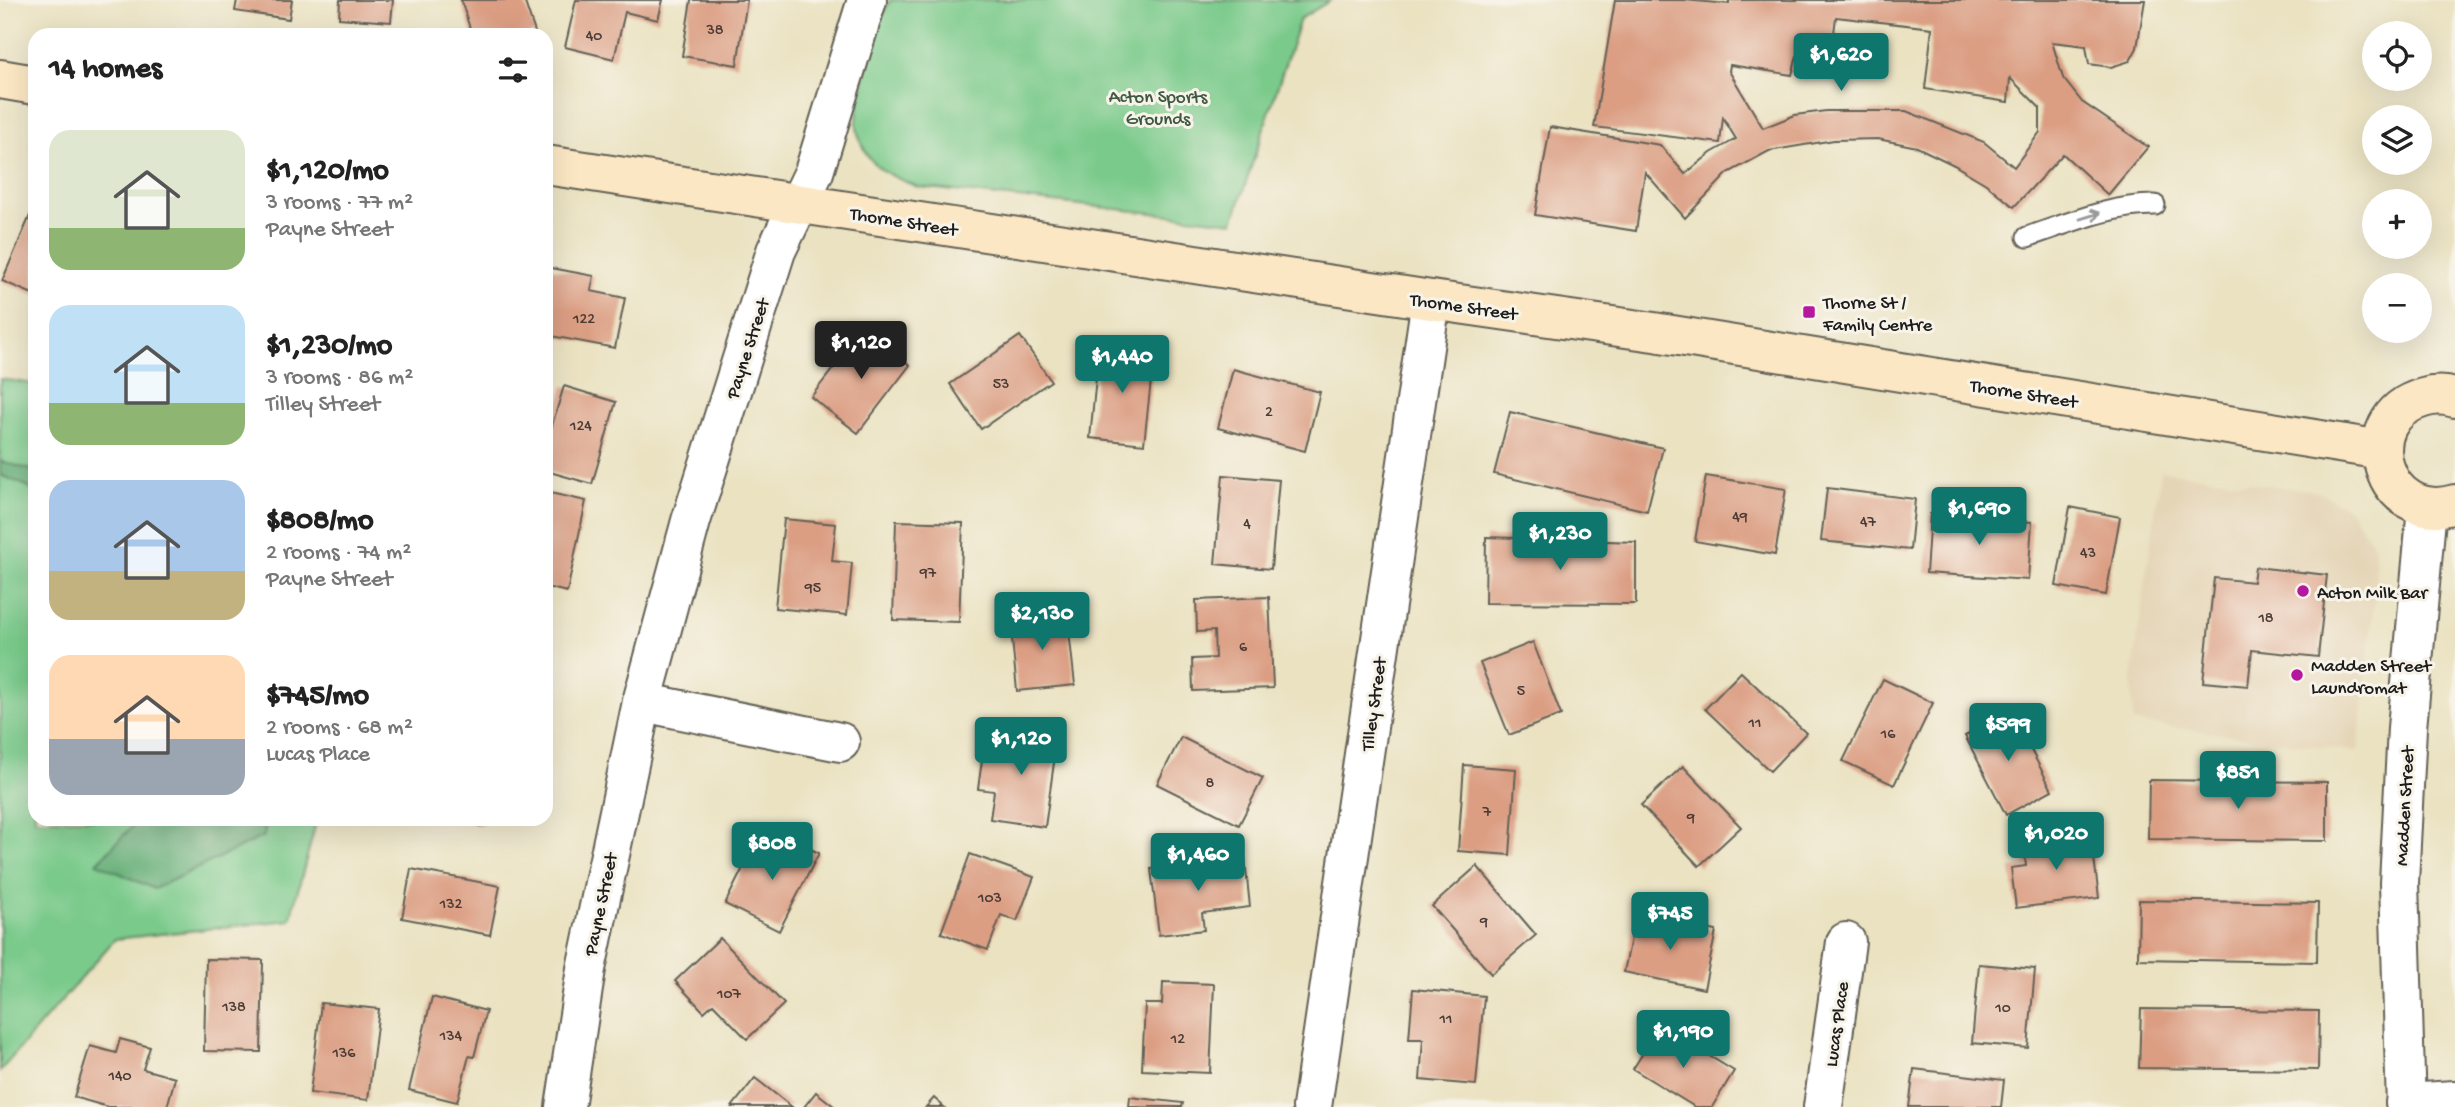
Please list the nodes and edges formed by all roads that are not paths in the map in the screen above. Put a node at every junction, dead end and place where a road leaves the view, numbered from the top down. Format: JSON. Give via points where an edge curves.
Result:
{"nodes":[{"id":1,"x":867,"y":0,"type":"edge"},
{"id":2,"x":0,"y":79,"type":"edge"},
{"id":3,"x":28,"y":84,"type":"edge"},
{"id":4,"x":553,"y":166,"type":"edge"},
{"id":5,"x":797,"y":204,"type":"junction"},
{"id":6,"x":2155,"y":205,"type":"dead end"},
{"id":7,"x":2027,"y":237,"type":"dead end"},
{"id":8,"x":1431,"y":300,"type":"junction"},
{"id":9,"x":2453,"y":391,"type":"edge"},
{"id":10,"x":2382,"y":450,"type":"junction"},
{"id":11,"x":2441,"y":505,"type":"edge"},
{"id":12,"x":642,"y":702,"type":"junction"},
{"id":13,"x":840,"y":742,"type":"dead end"},
{"id":14,"x":1846,"y":942,"type":"dead end"},
{"id":15,"x":2455,"y":1100,"type":"edge"},
{"id":16,"x":2406,"y":1105,"type":"edge"},
{"id":17,"x":565,"y":1107,"type":"edge"},
{"id":18,"x":1312,"y":1107,"type":"edge"},
{"id":19,"x":1823,"y":1107,"type":"edge"}],
"edges":[{"from":1,"to":5,"type":"street","name":"Payne Street","via":[[814,172]]},
{"from":2,"to":3,"type":"street"},
{"from":4,"to":5,"type":"street","name":"Thorne Street"},
{"from":5,"to":8,"type":"street","name":"Thorne Street"},
{"from":5,"to":12,"type":"street","name":"Payne Street","via":[[776,251],[691,521]]},
{"from":7,"to":6,"type":"lane","one_way":true,"via":[[2095,214]]},
{"from":8,"to":10,"type":"street","name":"Thorne Street"},
{"from":8,"to":18,"type":"street","name":"Tilley Street"},
{"from":9,"to":10,"type":"street","via":[[2413,401],[2398,411],[2384,435]]},
{"from":10,"to":11,"type":"street","via":[[2389,480],[2399,492],[2412,502]]},
{"from":11,"to":16,"type":"street","name":"Madden Street","via":[[2407,729],[2399,883]]},
{"from":12,"to":13,"type":"street"},
{"from":12,"to":17,"type":"street","name":"Payne Street","via":[[586,969]]},
{"from":14,"to":19,"type":"street","name":"Lucas Place"},
{"from":15,"to":16,"type":"street"}]}
